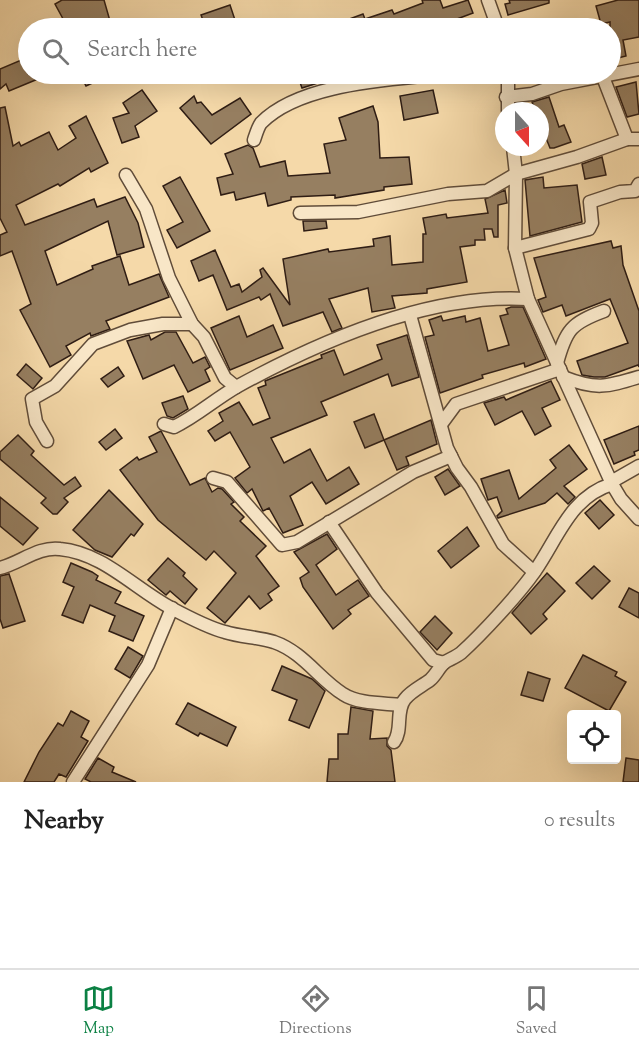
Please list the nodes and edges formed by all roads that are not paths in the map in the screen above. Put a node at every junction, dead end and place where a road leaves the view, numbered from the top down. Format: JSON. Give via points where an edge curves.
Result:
{"nodes":[{"id":1,"x":488,"y":0,"type":"edge"},
{"id":2,"x":494,"y":18,"type":"edge"},
{"id":3,"x":639,"y":69,"type":"edge"},
{"id":4,"x":621,"y":73,"type":"edge"},
{"id":5,"x":371,"y":84,"type":"edge"},
{"id":6,"x":507,"y":84,"type":"edge"},
{"id":7,"x":569,"y":84,"type":"edge"},
{"id":8,"x":607,"y":84,"type":"edge"},
{"id":9,"x":506,"y":97,"type":"junction"},
{"id":10,"x":507,"y":102,"type":"edge"},
{"id":11,"x":636,"y":139,"type":"edge"},
{"id":12,"x":254,"y":140,"type":"dead end"},
{"id":13,"x":514,"y":156,"type":"edge"},
{"id":14,"x":516,"y":174,"type":"junction"},
{"id":15,"x":126,"y":175,"type":"dead end"},
{"id":16,"x":639,"y":184,"type":"edge"},
{"id":17,"x":300,"y":213,"type":"dead end"},
{"id":18,"x":515,"y":248,"type":"junction"},
{"id":19,"x":528,"y":299,"type":"junction"},
{"id":20,"x":603,"y":311,"type":"dead end"},
{"id":21,"x":410,"y":315,"type":"junction"},
{"id":22,"x":192,"y":324,"type":"junction"},
{"id":23,"x":560,"y":370,"type":"junction"},
{"id":24,"x":639,"y":377,"type":"edge"},
{"id":25,"x":236,"y":387,"type":"junction"},
{"id":26,"x":442,"y":423,"type":"junction"},
{"id":27,"x":164,"y":424,"type":"dead end"},
{"id":28,"x":47,"y":441,"type":"dead end"},
{"id":29,"x":451,"y":456,"type":"junction"},
{"id":30,"x":639,"y":466,"type":"edge"},
{"id":31,"x":213,"y":478,"type":"dead end"},
{"id":32,"x":612,"y":483,"type":"junction"},
{"id":33,"x":639,"y":519,"type":"edge"},
{"id":34,"x":329,"y":522,"type":"junction"},
{"id":35,"x":0,"y":568,"type":"edge"},
{"id":36,"x":534,"y":572,"type":"junction"},
{"id":37,"x":172,"y":608,"type":"junction"},
{"id":38,"x":444,"y":663,"type":"junction"},
{"id":39,"x":401,"y":705,"type":"junction"},
{"id":40,"x":394,"y":742,"type":"dead end"},
{"id":41,"x":73,"y":782,"type":"edge"}],
"edges":[{"from":1,"to":2,"type":"street"},
{"from":3,"to":4,"type":"street"},
{"from":5,"to":12,"type":"street","via":[[336,89],[282,107],[260,124]]},
{"from":6,"to":9,"type":"street"},
{"from":7,"to":9,"type":"street"},
{"from":8,"to":11,"type":"street"},
{"from":9,"to":10,"type":"street"},
{"from":11,"to":14,"type":"street"},
{"from":13,"to":14,"type":"street"},
{"from":14,"to":17,"type":"street","via":[[487,191],[448,194],[358,212]]},
{"from":14,"to":18,"type":"street"},
{"from":15,"to":22,"type":"street","via":[[146,209],[170,278]]},
{"from":16,"to":18,"type":"street","via":[[635,191],[590,202],[589,229]]},
{"from":18,"to":19,"type":"street"},
{"from":19,"to":21,"type":"street","via":[[499,297],[453,302]]},
{"from":19,"to":23,"type":"street"},
{"from":20,"to":23,"type":"street","via":[[580,320],[565,335]]},
{"from":21,"to":25,"type":"street","via":[[317,347]]},
{"from":21,"to":26,"type":"street"},
{"from":22,"to":25,"type":"street","via":[[204,337],[225,378]]},
{"from":22,"to":28,"type":"street","via":[[130,330],[93,344],[55,386],[32,399],[36,423]]},
{"from":23,"to":24,"type":"street","via":[[587,386],[604,388]]},
{"from":23,"to":26,"type":"street","via":[[456,404]]},
{"from":23,"to":32,"type":"street"},
{"from":25,"to":27,"type":"street","via":[[195,417],[174,427]]},
{"from":26,"to":29,"type":"street"},
{"from":29,"to":34,"type":"street","via":[[413,472]]},
{"from":29,"to":36,"type":"street","via":[[503,544]]},
{"from":30,"to":32,"type":"street"},
{"from":31,"to":34,"type":"street","via":[[227,482],[282,544],[297,542]]},
{"from":32,"to":33,"type":"street"},
{"from":32,"to":36,"type":"street","via":[[584,498],[568,516]]},
{"from":34,"to":38,"type":"street","via":[[377,593],[433,660]]},
{"from":35,"to":37,"type":"street","via":[[45,549],[73,551],[105,564]]},
{"from":36,"to":38,"type":"street","via":[[460,654]]},
{"from":37,"to":39,"type":"street","via":[[226,633],[274,642],[304,660],[344,695]]},
{"from":37,"to":41,"type":"street","via":[[148,665]]},
{"from":38,"to":39,"type":"street"},
{"from":39,"to":40,"type":"street","via":[[398,737]]}]}
